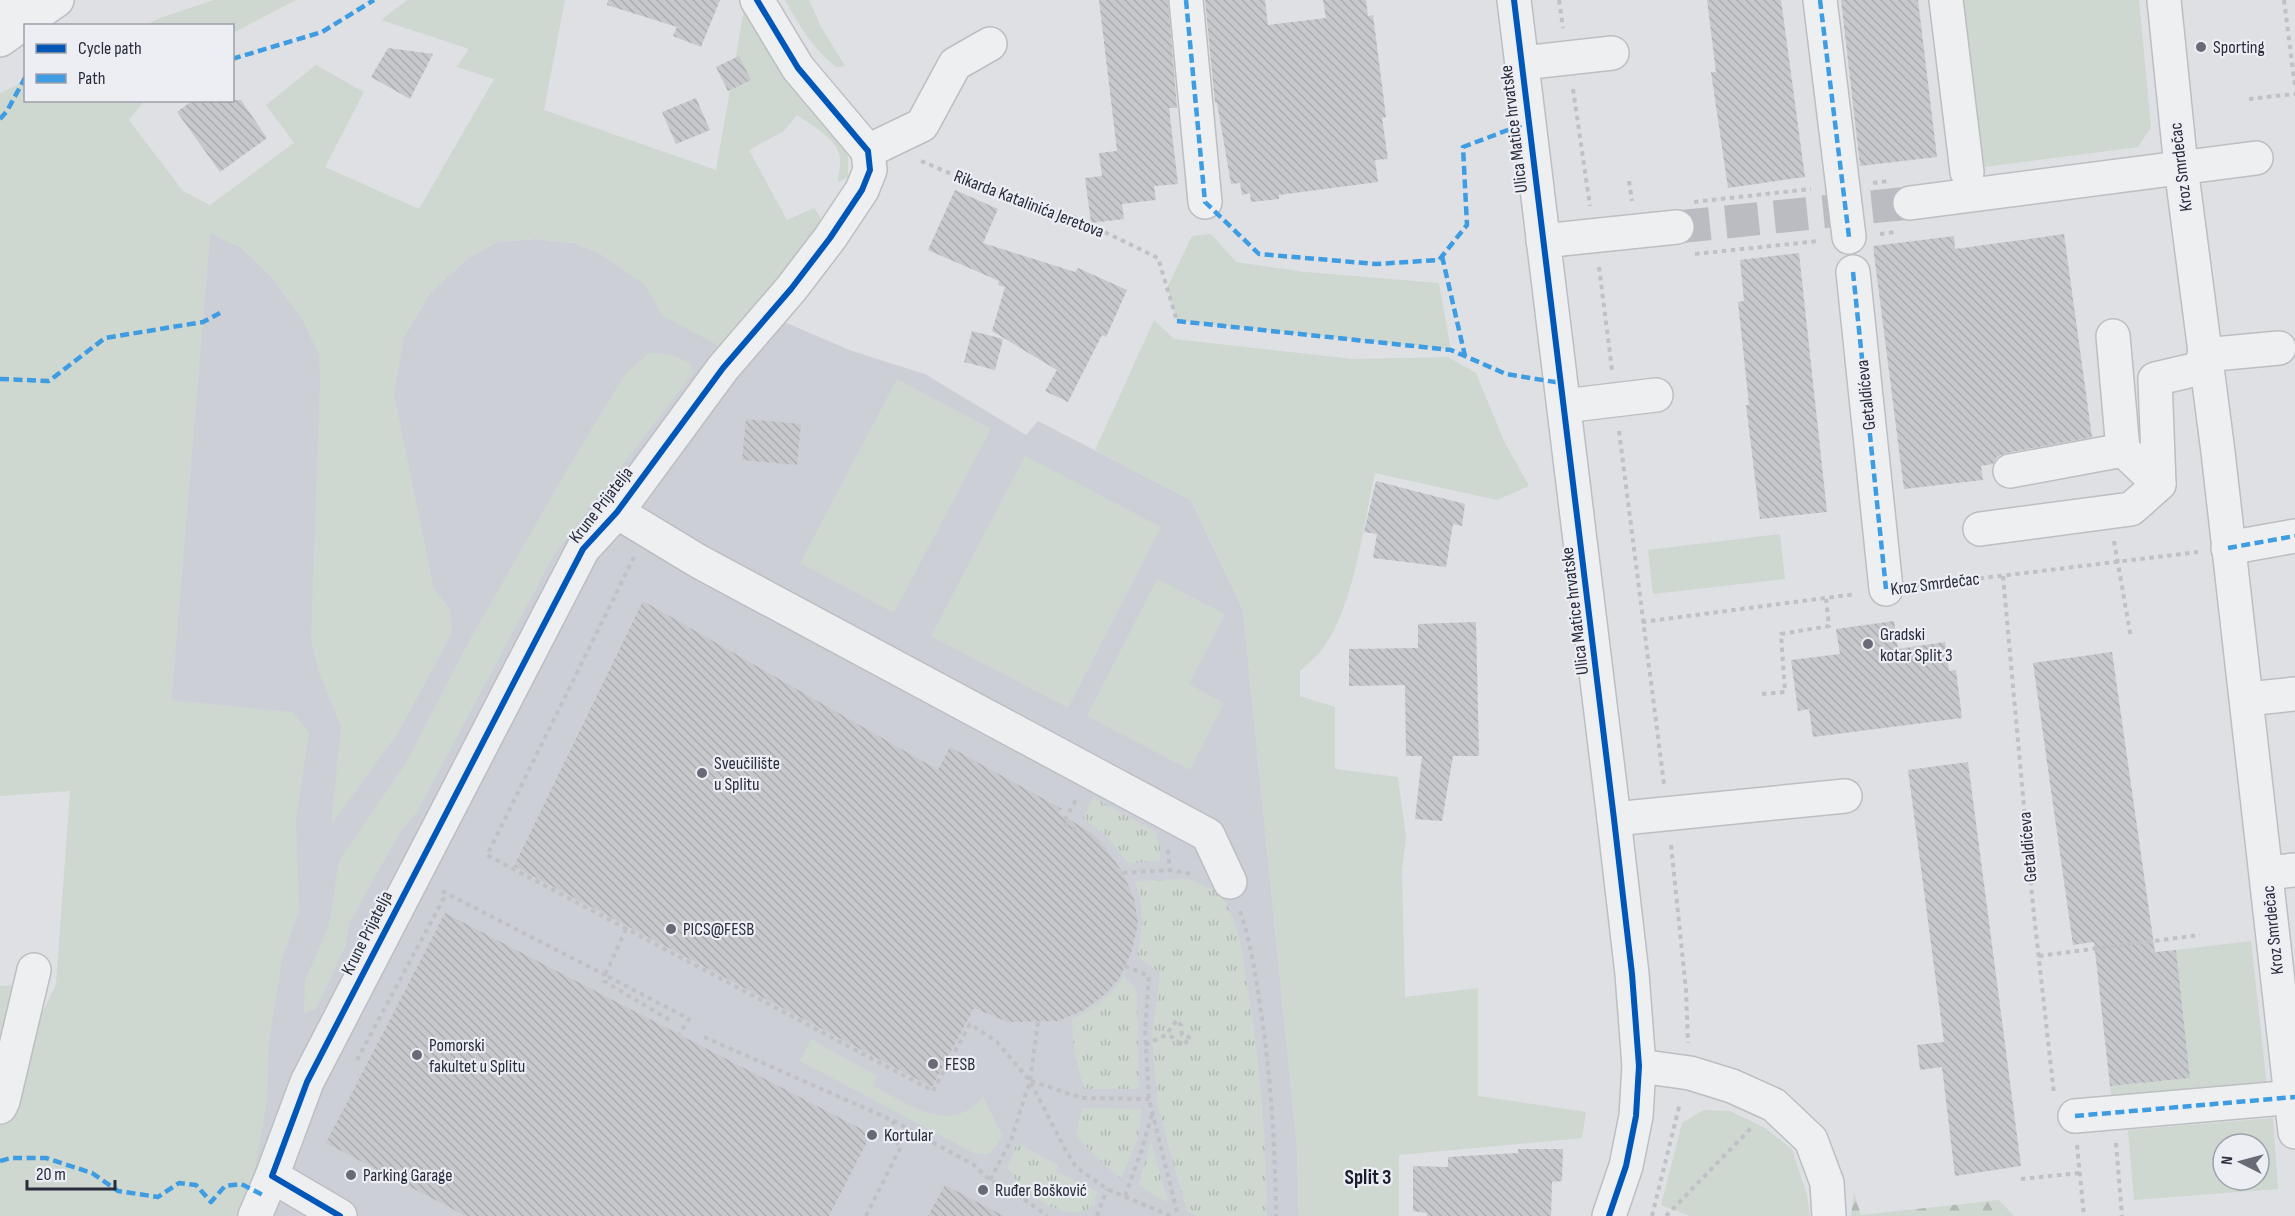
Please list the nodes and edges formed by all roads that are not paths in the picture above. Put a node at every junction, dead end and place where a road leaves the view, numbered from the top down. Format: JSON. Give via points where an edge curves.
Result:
{"nodes":[{"id":1,"x":31,"y":0,"type":"edge"},
{"id":2,"x":57,"y":0,"type":"edge"},
{"id":3,"x":757,"y":0,"type":"edge"},
{"id":4,"x":1186,"y":0,"type":"edge"},
{"id":5,"x":1514,"y":0,"type":"edge"},
{"id":6,"x":1820,"y":0,"type":"edge"},
{"id":7,"x":1946,"y":0,"type":"edge"},
{"id":8,"x":2164,"y":0,"type":"edge"},
{"id":9,"x":0,"y":9,"type":"edge"},
{"id":10,"x":0,"y":40,"type":"edge"},
{"id":11,"x":990,"y":44,"type":"dead end"},
{"id":12,"x":1612,"y":53,"type":"dead end"},
{"id":13,"x":1521,"y":63,"type":"junction"},
{"id":14,"x":868,"y":151,"type":"junction"},
{"id":15,"x":2256,"y":158,"type":"dead end"},
{"id":16,"x":2181,"y":167,"type":"junction"},
{"id":17,"x":1967,"y":172,"type":"dead end"},
{"id":18,"x":1205,"y":202,"type":"dead end"},
{"id":19,"x":1910,"y":203,"type":"tunnel mouth"},
{"id":20,"x":1677,"y":226,"type":"tunnel mouth"},
{"id":21,"x":1835,"y":239,"type":"road end"},
{"id":22,"x":1543,"y":241,"type":"junction"},
{"id":23,"x":1853,"y":272,"type":"dead end"},
{"id":24,"x":2113,"y":336,"type":"dead end"},
{"id":25,"x":2279,"y":348,"type":"dead end"},
{"id":26,"x":2205,"y":361,"type":"junction"},
{"id":27,"x":1656,"y":395,"type":"dead end"},
{"id":28,"x":1564,"y":406,"type":"junction"},
{"id":29,"x":2123,"y":450,"type":"junction"},
{"id":30,"x":2010,"y":471,"type":"dead end"},
{"id":31,"x":2160,"y":484,"type":"junction"},
{"id":32,"x":617,"y":512,"type":"junction"},
{"id":33,"x":1980,"y":529,"type":"dead end"},
{"id":34,"x":2295,"y":536,"type":"edge"},
{"id":35,"x":2228,"y":548,"type":"junction"},
{"id":36,"x":1886,"y":589,"type":"road end"},
{"id":37,"x":2295,"y":694,"type":"edge"},
{"id":38,"x":2247,"y":699,"type":"junction"},
{"id":39,"x":1845,"y":796,"type":"dead end"},
{"id":40,"x":1614,"y":819,"type":"junction"},
{"id":41,"x":2281,"y":871,"type":"edge"},
{"id":42,"x":1230,"y":882,"type":"road end"},
{"id":43,"x":34,"y":970,"type":"dead end"},
{"id":44,"x":1639,"y":1066,"type":"junction"},
{"id":45,"x":2293,"y":1097,"type":"edge"},
{"id":46,"x":2064,"y":1105,"type":"road end"},
{"id":47,"x":0,"y":1107,"type":"edge"},
{"id":48,"x":2295,"y":1132,"type":"edge"},
{"id":49,"x":272,"y":1176,"type":"junction"},
{"id":50,"x":255,"y":1216,"type":"edge"},
{"id":51,"x":340,"y":1216,"type":"edge"},
{"id":52,"x":1609,"y":1216,"type":"edge"},
{"id":53,"x":1829,"y":1216,"type":"edge"}],
"edges":[{"from":1,"to":9,"type":"street"},
{"from":2,"to":10,"type":"street"},
{"from":3,"to":14,"type":"street","via":[[798,68]]},
{"from":4,"to":18,"type":"street"},
{"from":5,"to":13,"type":"street","name":"Ulica Matice hrvatske"},
{"from":6,"to":21,"type":"street"},
{"from":7,"to":17,"type":"street"},
{"from":8,"to":16,"type":"street","name":"Kroz Smrdečac"},
{"from":11,"to":14,"type":"street","via":[[955,64],[922,125]]},
{"from":12,"to":13,"type":"street"},
{"from":13,"to":22,"type":"street","name":"Ulica Matice hrvatske"},
{"from":14,"to":32,"type":"street","name":"Krune Prijatelja","via":[[870,170],[862,190],[830,238],[723,368]]},
{"from":15,"to":16,"type":"street"},
{"from":16,"to":19,"type":"street"},
{"from":16,"to":26,"type":"street","name":"Kroz Smrdečac"},
{"from":20,"to":22,"type":"street"},
{"from":22,"to":28,"type":"street","name":"Ulica Matice hrvatske"},
{"from":23,"to":36,"type":"street","name":"Getaldićeva"},
{"from":24,"to":29,"type":"street"},
{"from":25,"to":26,"type":"street"},
{"from":26,"to":31,"type":"street","via":[[2155,379]]},
{"from":26,"to":35,"type":"street","name":"Kroz Smrdečac"},
{"from":27,"to":28,"type":"street"},
{"from":28,"to":40,"type":"street","name":"Ulica Matice hrvatske"},
{"from":29,"to":30,"type":"street"},
{"from":29,"to":31,"type":"street"},
{"from":31,"to":33,"type":"street","via":[[2131,509]]},
{"from":32,"to":42,"type":"street","via":[[698,561],[1208,835]]},
{"from":32,"to":49,"type":"street","name":"Krune Prijatelja","via":[[584,549],[509,691],[307,1082]]},
{"from":34,"to":35,"type":"street"},
{"from":35,"to":38,"type":"street","name":"Kroz Smrdečac"},
{"from":37,"to":38,"type":"street"},
{"from":38,"to":41,"type":"street","name":"Kroz Smrdečac"},
{"from":39,"to":40,"type":"street"},
{"from":40,"to":44,"type":"street","name":"Ulica Matice hrvatske"},
{"from":41,"to":45,"type":"street","name":"Kroz Smrdečac"},
{"from":43,"to":47,"type":"street"},
{"from":44,"to":52,"type":"street","name":"Ulica Matice hrvatske","via":[[1636,1116],[1626,1167]]},
{"from":44,"to":53,"type":"street","via":[[1690,1073],[1774,1105],[1811,1140],[1827,1183]]},
{"from":45,"to":46,"type":"street","via":[[2114,1112]]},
{"from":45,"to":48,"type":"street","name":"Kroz Smrdečac"},
{"from":49,"to":50,"type":"street","name":"Krune Prijatelja"},
{"from":49,"to":51,"type":"street"}]}
